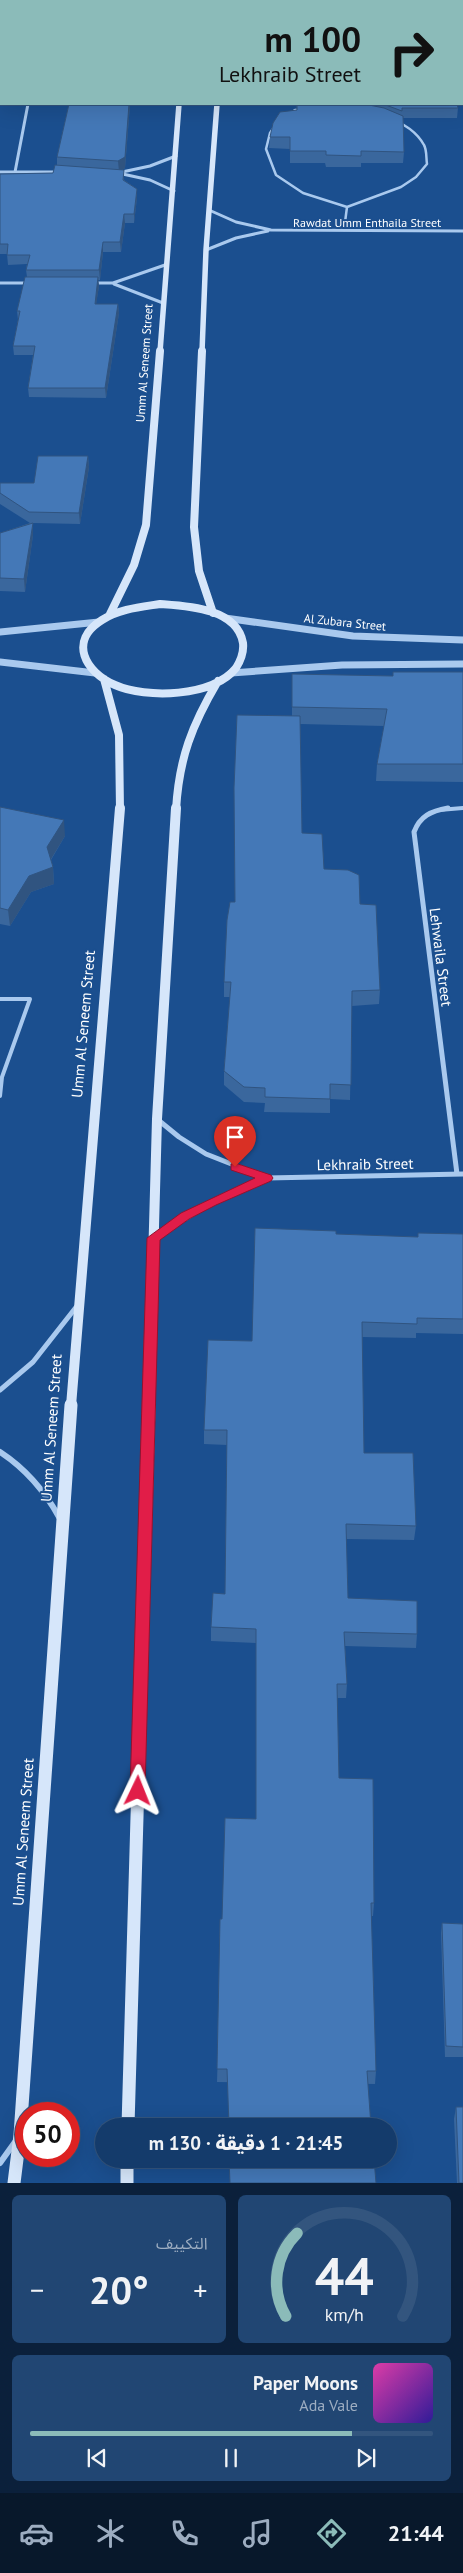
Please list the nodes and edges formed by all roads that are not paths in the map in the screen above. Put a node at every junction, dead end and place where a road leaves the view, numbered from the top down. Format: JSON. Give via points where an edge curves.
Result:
{"nodes":[{"id":1,"x":28,"y":105,"type":"edge"},
{"id":2,"x":180,"y":105,"type":"edge"},
{"id":3,"x":217,"y":105,"type":"edge"},
{"id":4,"x":177,"y":155,"type":"junction"},
{"id":5,"x":0,"y":172,"type":"edge"},
{"id":6,"x":15,"y":172,"type":"junction"},
{"id":7,"x":61,"y":172,"type":"edge"},
{"id":8,"x":174,"y":191,"type":"junction"},
{"id":9,"x":347,"y":207,"type":"junction"},
{"id":10,"x":209,"y":210,"type":"junction"},
{"id":11,"x":271,"y":230,"type":"junction"},
{"id":12,"x":344,"y":230,"type":"junction"},
{"id":13,"x":463,"y":231,"type":"edge"},
{"id":14,"x":206,"y":250,"type":"junction"},
{"id":15,"x":165,"y":265,"type":"junction"},
{"id":16,"x":0,"y":283,"type":"edge"},
{"id":17,"x":38,"y":283,"type":"edge"},
{"id":18,"x":85,"y":283,"type":"edge"},
{"id":19,"x":113,"y":283,"type":"junction"},
{"id":20,"x":163,"y":303,"type":"junction"},
{"id":21,"x":213,"y":613,"type":"junction"},
{"id":22,"x":109,"y":616,"type":"junction"},
{"id":23,"x":225,"y":618,"type":"junction"},
{"id":24,"x":99,"y":622,"type":"junction"},
{"id":25,"x":0,"y":632,"type":"edge"},
{"id":26,"x":463,"y":640,"type":"edge"},
{"id":27,"x":0,"y":662,"type":"edge"},
{"id":28,"x":463,"y":664,"type":"edge"},
{"id":29,"x":231,"y":673,"type":"junction"},
{"id":30,"x":100,"y":676,"type":"junction"},
{"id":31,"x":218,"y":681,"type":"junction"},
{"id":32,"x":463,"y":808,"type":"edge"},
{"id":33,"x":0,"y":999,"type":"edge"},
{"id":34,"x":0,"y":1096,"type":"edge"},
{"id":35,"x":157,"y":1119,"type":"junction"},
{"id":36,"x":460,"y":1174,"type":"edge"},
{"id":37,"x":267,"y":1178,"type":"junction"},
{"id":38,"x":154,"y":1238,"type":"junction"},
{"id":39,"x":79,"y":1304,"type":"junction"},
{"id":40,"x":0,"y":1390,"type":"edge"},
{"id":41,"x":0,"y":1452,"type":"edge"},
{"id":42,"x":62,"y":1522,"type":"junction"},
{"id":43,"x":22,"y":2102,"type":"edge"},
{"id":44,"x":128,"y":2118,"type":"edge"},
{"id":45,"x":15,"y":2142,"type":"edge"},
{"id":46,"x":0,"y":2163,"type":"edge"},
{"id":47,"x":16,"y":2167,"type":"edge"},
{"id":48,"x":127,"y":2168,"type":"edge"},
{"id":49,"x":14,"y":2183,"type":"edge"},
{"id":50,"x":127,"y":2183,"type":"edge"}],
"edges":[{"from":1,"to":6,"type":"street"},
{"from":2,"to":4,"type":"main road","name":"Umm Al Seneem Street"},
{"from":3,"to":10,"type":"main road"},
{"from":4,"to":8,"type":"main road","name":"Umm Al Seneem Street"},
{"from":4,"to":8,"type":"street","via":[[150,166],[117,173],[150,180]]},
{"from":5,"to":6,"type":"street"},
{"from":6,"to":7,"type":"street"},
{"from":8,"to":15,"type":"main road","name":"Umm Al Seneem Street"},
{"from":9,"to":9,"type":"lane","via":[[401,187],[416,177],[427,164],[425,145],[411,129],[366,110],[336,107],[295,110],[279,120],[270,133],[266,149],[276,175],[303,193]]},
{"from":9,"to":12,"type":"lane"},
{"from":10,"to":11,"type":"street","name":"Rawdat Umm Enthaila Street","via":[[236,222]]},
{"from":10,"to":14,"type":"main road"},
{"from":11,"to":12,"type":"street","name":"Rawdat Umm Enthaila Street"},
{"from":11,"to":14,"type":"street","name":"Rawdat Umm Enthaila Street","via":[[236,238]]},
{"from":12,"to":13,"type":"street","name":"Rawdat Umm Enthaila Street"},
{"from":14,"to":21,"type":"main road","via":[[194,527],[195,564]]},
{"from":15,"to":19,"type":"street"},
{"from":15,"to":20,"type":"main road","name":"Umm Al Seneem Street"},
{"from":16,"to":17,"type":"street"},
{"from":18,"to":19,"type":"street"},
{"from":19,"to":20,"type":"street"},
{"from":20,"to":22,"type":"main road","name":"Umm Al Seneem Street","via":[[146,525],[134,565]]},
{"from":21,"to":22,"type":"main road","via":[[188,606],[160,604]]},
{"from":21,"to":23,"type":"main road"},
{"from":22,"to":24,"type":"main road"},
{"from":23,"to":26,"type":"street","name":"Al Zubara Street","via":[[353,636]]},
{"from":23,"to":29,"type":"main road","via":[[239,631],[245,645],[242,660]]},
{"from":24,"to":25,"type":"street"},
{"from":24,"to":30,"type":"main road","via":[[89,632],[83,653],[87,664]]},
{"from":27,"to":30,"type":"street"},
{"from":28,"to":29,"type":"street","via":[[342,665]]},
{"from":29,"to":31,"type":"main road"},
{"from":30,"to":31,"type":"main road","via":[[124,688],[147,692],[181,692]]},
{"from":30,"to":39,"type":"main road","name":"Umm Al Seneem Street","via":[[116,710],[122,745]]},
{"from":31,"to":35,"type":"main road","via":[[197,717],[184,754],[176,798]]},
{"from":32,"to":36,"type":"street","name":"Lehwaila Street","via":[[431,811],[420,817],[414,832]]},
{"from":33,"to":34,"type":"lane","via":[[30,999],[2,1077]]},
{"from":35,"to":37,"type":"street","name":"Lekhraib Street","via":[[206,1154]]},
{"from":35,"to":38,"type":"main road"},
{"from":36,"to":37,"type":"street","name":"Lekhraib Street"},
{"from":37,"to":38,"type":"street","name":"Lekhraib Street","via":[[185,1216]]},
{"from":38,"to":44,"type":"main road"},
{"from":39,"to":40,"type":"street","via":[[33,1362]]},
{"from":39,"to":42,"type":"main road","name":"Umm Al Seneem Street"},
{"from":41,"to":42,"type":"street","via":[[44,1489]]},
{"from":42,"to":43,"type":"main road","name":"Umm Al Seneem Street"},
{"from":45,"to":46,"type":"street"},
{"from":47,"to":49,"type":"main road","name":"Umm Al Seneem Street"},
{"from":48,"to":50,"type":"main road"}]}
